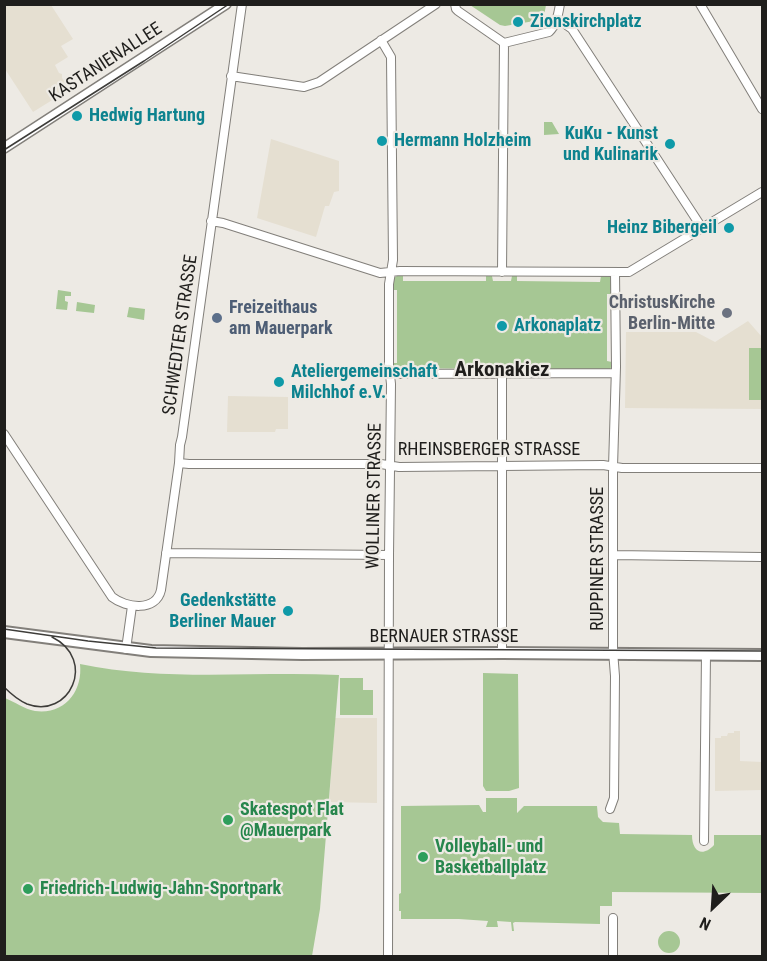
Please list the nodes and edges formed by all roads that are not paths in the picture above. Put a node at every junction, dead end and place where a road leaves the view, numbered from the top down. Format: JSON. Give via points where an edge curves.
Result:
{"nodes":[{"id":1,"x":226,"y":4,"type":"edge"},
{"id":2,"x":242,"y":4,"type":"edge"},
{"id":3,"x":436,"y":4,"type":"edge"},
{"id":4,"x":455,"y":4,"type":"edge"},
{"id":5,"x":560,"y":4,"type":"edge"},
{"id":6,"x":699,"y":4,"type":"edge"},
{"id":7,"x":557,"y":20,"type":"junction"},
{"id":8,"x":381,"y":40,"type":"junction"},
{"id":9,"x":504,"y":43,"type":"junction"},
{"id":10,"x":231,"y":76,"type":"junction"},
{"id":11,"x":762,"y":110,"type":"edge"},
{"id":12,"x":4,"y":148,"type":"edge"},
{"id":13,"x":762,"y":192,"type":"edge"},
{"id":14,"x":211,"y":221,"type":"junction"},
{"id":15,"x":702,"y":228,"type":"junction"},
{"id":16,"x":391,"y":272,"type":"junction"},
{"id":17,"x":502,"y":272,"type":"junction"},
{"id":18,"x":615,"y":272,"type":"junction"},
{"id":19,"x":615,"y":373,"type":"junction"},
{"id":20,"x":390,"y":374,"type":"junction"},
{"id":21,"x":502,"y":374,"type":"junction"},
{"id":22,"x":4,"y":434,"type":"edge"},
{"id":23,"x":179,"y":463,"type":"junction"},
{"id":24,"x":391,"y":465,"type":"junction"},
{"id":25,"x":502,"y":466,"type":"junction"},
{"id":26,"x":613,"y":467,"type":"junction"},
{"id":27,"x":762,"y":468,"type":"edge"},
{"id":28,"x":166,"y":553,"type":"junction"},
{"id":29,"x":389,"y":555,"type":"junction"},
{"id":30,"x":613,"y":555,"type":"junction"},
{"id":31,"x":762,"y":557,"type":"edge"},
{"id":32,"x":132,"y":606,"type":"junction"},
{"id":33,"x":4,"y":632,"type":"edge"},
{"id":34,"x":126,"y":649,"type":"junction"},
{"id":35,"x":390,"y":653,"type":"junction"},
{"id":36,"x":502,"y":653,"type":"junction"},
{"id":37,"x":613,"y":653,"type":"junction"},
{"id":38,"x":706,"y":654,"type":"junction"},
{"id":39,"x":762,"y":654,"type":"edge"},
{"id":40,"x":610,"y":809,"type":"dead end"},
{"id":41,"x":704,"y":841,"type":"dead end"},
{"id":42,"x":613,"y":918,"type":"dead end"},
{"id":43,"x":388,"y":957,"type":"edge"},
{"id":44,"x":613,"y":957,"type":"edge"}],
"edges":[{"from":1,"to":12,"type":"street","name":"KASTANIENALLEE"},
{"from":2,"to":10,"type":"street","name":"SCHWEDTER STRASSE"},
{"from":3,"to":8,"type":"street"},
{"from":4,"to":9,"type":"street","via":[[458,11]]},
{"from":5,"to":7,"type":"street"},
{"from":6,"to":11,"type":"street"},
{"from":7,"to":9,"type":"street","via":[[549,32]]},
{"from":7,"to":15,"type":"street","via":[[572,29]]},
{"from":8,"to":10,"type":"street","via":[[319,82],[304,87]]},
{"from":8,"to":16,"type":"street","name":"WOLLINER STRASSE","via":[[391,57]]},
{"from":9,"to":17,"type":"street"},
{"from":10,"to":14,"type":"street","name":"SCHWEDTER STRASSE"},
{"from":13,"to":15,"type":"street"},
{"from":14,"to":16,"type":"street","via":[[380,273]]},
{"from":14,"to":23,"type":"street","name":"SCHWEDTER STRASSE"},
{"from":15,"to":18,"type":"street","via":[[629,272]]},
{"from":16,"to":17,"type":"street"},
{"from":16,"to":20,"type":"street","name":"WOLLINER STRASSE"},
{"from":17,"to":18,"type":"street"},
{"from":18,"to":19,"type":"street","name":"RUPPINER STRASSE"},
{"from":19,"to":21,"type":"street"},
{"from":19,"to":26,"type":"street","name":"RUPPINER STRASSE"},
{"from":20,"to":21,"type":"street"},
{"from":20,"to":24,"type":"street","name":"WOLLINER STRASSE"},
{"from":21,"to":25,"type":"street"},
{"from":22,"to":32,"type":"street","via":[[112,597]]},
{"from":23,"to":24,"type":"street","name":"RHEINSBERGER STRASSE"},
{"from":23,"to":28,"type":"street","name":"SCHWEDTER STRASSE"},
{"from":24,"to":25,"type":"street","name":"RHEINSBERGER STRASSE"},
{"from":24,"to":29,"type":"street","name":"WOLLINER STRASSE"},
{"from":25,"to":26,"type":"street","name":"RHEINSBERGER STRASSE"},
{"from":25,"to":36,"type":"street"},
{"from":26,"to":27,"type":"street","name":"RHEINSBERGER STRASSE"},
{"from":26,"to":30,"type":"street","name":"RUPPINER STRASSE"},
{"from":28,"to":29,"type":"street"},
{"from":28,"to":32,"type":"street","name":"SCHWEDTER STRASSE","via":[[159,596],[150,604]]},
{"from":29,"to":35,"type":"street","name":"WOLLINER STRASSE"},
{"from":30,"to":31,"type":"street"},
{"from":30,"to":37,"type":"street","name":"RUPPINER STRASSE"},
{"from":32,"to":34,"type":"street"},
{"from":33,"to":34,"type":"main road","name":"BERNAUER STRASSE"},
{"from":34,"to":35,"type":"main road","name":"BERNAUER STRASSE"},
{"from":35,"to":36,"type":"main road","name":"BERNAUER STRASSE"},
{"from":35,"to":43,"type":"street","name":"WOLLINER STRASSE"},
{"from":36,"to":37,"type":"main road","name":"BERNAUER STRASSE"},
{"from":37,"to":38,"type":"main road","name":"BERNAUER STRASSE"},
{"from":37,"to":40,"type":"street","name":"RUPPINER STRASSE","via":[[614,798]]},
{"from":38,"to":39,"type":"main road","name":"BERNAUER STRASSE"},
{"from":38,"to":41,"type":"street"},
{"from":42,"to":44,"type":"street"}]}
